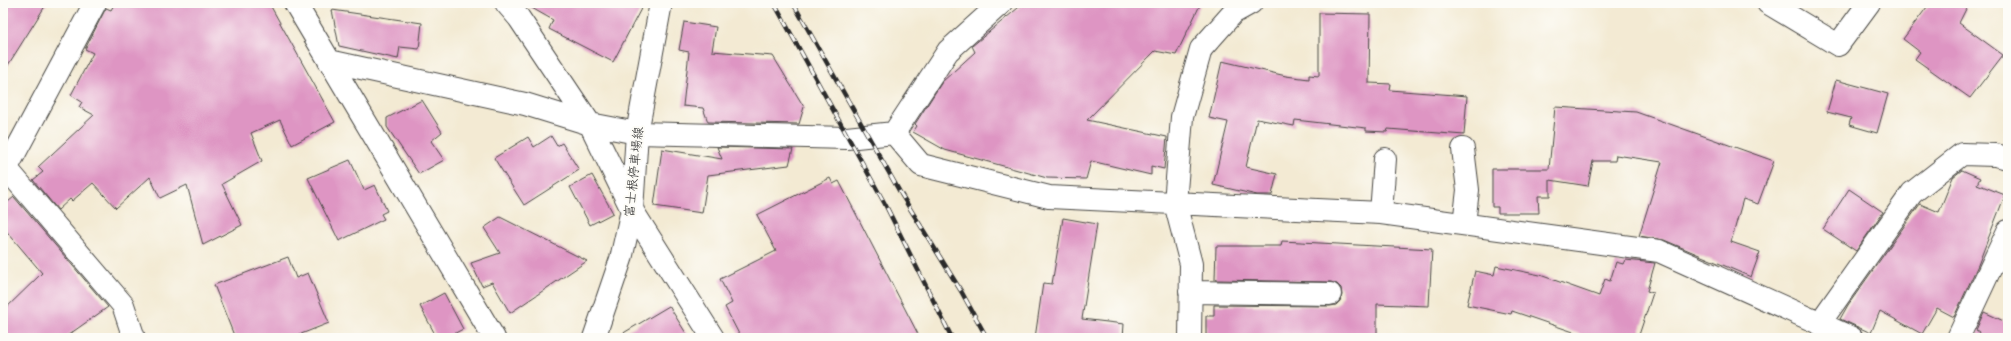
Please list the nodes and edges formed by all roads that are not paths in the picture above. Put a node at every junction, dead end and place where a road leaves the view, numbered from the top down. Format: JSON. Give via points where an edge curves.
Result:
{"nodes":[{"id":1,"x":95,"y":3,"type":"edge"},
{"id":2,"x":294,"y":3,"type":"edge"},
{"id":3,"x":506,"y":3,"type":"edge"},
{"id":4,"x":661,"y":3,"type":"edge"},
{"id":5,"x":1001,"y":3,"type":"edge"},
{"id":6,"x":1251,"y":3,"type":"edge"},
{"id":7,"x":1768,"y":3,"type":"edge"},
{"id":8,"x":1869,"y":3,"type":"edge"},
{"id":9,"x":330,"y":61,"type":"junction"},
{"id":10,"x":590,"y":124,"type":"junction"},
{"id":11,"x":637,"y":133,"type":"junction"},
{"id":12,"x":894,"y":133,"type":"junction"},
{"id":13,"x":1463,"y":149,"type":"dead end"},
{"id":14,"x":2008,"y":158,"type":"edge"},
{"id":15,"x":1386,"y":159,"type":"dead end"},
{"id":16,"x":5,"y":172,"type":"edge"},
{"id":17,"x":1176,"y":203,"type":"junction"},
{"id":18,"x":632,"y":210,"type":"junction"},
{"id":19,"x":1381,"y":213,"type":"junction"},
{"id":20,"x":1464,"y":224,"type":"junction"},
{"id":21,"x":2008,"y":231,"type":"edge"},
{"id":22,"x":1190,"y":292,"type":"junction"},
{"id":23,"x":1330,"y":294,"type":"dead end"},
{"id":24,"x":1819,"y":324,"type":"junction"},
{"id":25,"x":134,"y":338,"type":"edge"},
{"id":26,"x":494,"y":338,"type":"edge"},
{"id":27,"x":594,"y":338,"type":"edge"},
{"id":28,"x":713,"y":338,"type":"edge"},
{"id":29,"x":1190,"y":338,"type":"edge"},
{"id":30,"x":1852,"y":338,"type":"edge"},
{"id":31,"x":1958,"y":338,"type":"edge"}],
"edges":[{"from":1,"to":16,"type":"street"},
{"from":2,"to":9,"type":"street"},
{"from":3,"to":10,"type":"street","via":[[519,18]]},
{"from":4,"to":11,"type":"street","name":"富士根停車場線"},
{"from":5,"to":12,"type":"street","via":[[948,51]]},
{"from":6,"to":17,"type":"street","via":[[1234,13],[1201,49],[1182,117]]},
{"from":7,"to":8,"type":"street","via":[[1838,45]]},
{"from":9,"to":10,"type":"street","via":[[525,104]]},
{"from":9,"to":26,"type":"street"},
{"from":10,"to":11,"type":"street"},
{"from":10,"to":18,"type":"street"},
{"from":11,"to":12,"type":"street","via":[[847,138]]},
{"from":11,"to":18,"type":"street","name":"富士根停車場線"},
{"from":12,"to":17,"type":"street","via":[[921,165],[1049,197]]},
{"from":13,"to":20,"type":"street","via":[[1468,190]]},
{"from":14,"to":24,"type":"street","via":[[1962,154],[1912,192]]},
{"from":15,"to":19,"type":"street"},
{"from":16,"to":25,"type":"street","via":[[123,305]]},
{"from":17,"to":19,"type":"street"},
{"from":17,"to":22,"type":"street","via":[[1191,264]]},
{"from":18,"to":27,"type":"street","name":"富士根停車場線","via":[[621,259]]},
{"from":18,"to":28,"type":"street"},
{"from":19,"to":20,"type":"street"},
{"from":20,"to":24,"type":"street","via":[[1659,251]]},
{"from":21,"to":31,"type":"street"},
{"from":22,"to":23,"type":"street"},
{"from":22,"to":29,"type":"street"},
{"from":24,"to":30,"type":"street"}]}
